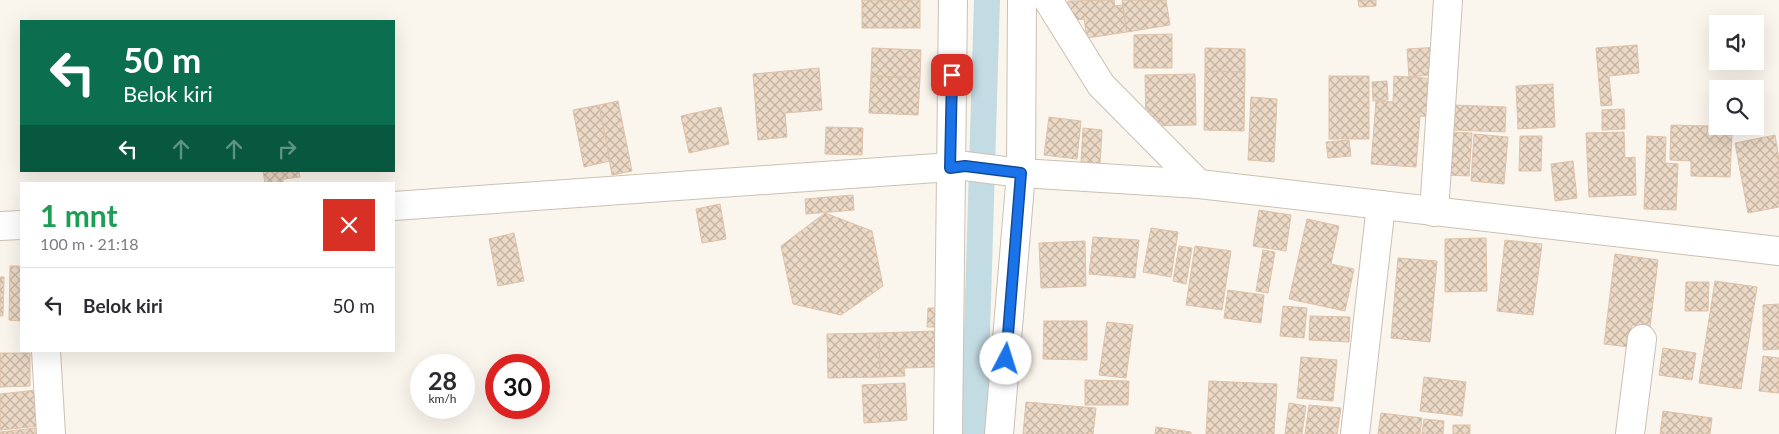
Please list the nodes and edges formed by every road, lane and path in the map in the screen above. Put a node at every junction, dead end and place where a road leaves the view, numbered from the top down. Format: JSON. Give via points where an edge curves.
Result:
{"nodes":[{"id":1,"x":954,"y":0,"type":"edge"},
{"id":2,"x":1022,"y":0,"type":"edge"},
{"id":3,"x":1048,"y":0,"type":"edge"},
{"id":4,"x":1448,"y":0,"type":"edge"},
{"id":5,"x":958,"y":167,"type":"junction"},
{"id":6,"x":1013,"y":172,"type":"junction"},
{"id":7,"x":1199,"y":184,"type":"junction"},
{"id":8,"x":1381,"y":205,"type":"junction"},
{"id":9,"x":395,"y":206,"type":"edge"},
{"id":10,"x":1434,"y":212,"type":"junction"},
{"id":11,"x":20,"y":225,"type":"edge"},
{"id":12,"x":0,"y":226,"type":"edge"},
{"id":13,"x":1779,"y":251,"type":"edge"},
{"id":14,"x":1642,"y":339,"type":"dead end"},
{"id":15,"x":46,"y":352,"type":"edge"},
{"id":16,"x":51,"y":434,"type":"edge"},
{"id":17,"x":948,"y":434,"type":"edge"},
{"id":18,"x":999,"y":434,"type":"edge"},
{"id":19,"x":1355,"y":434,"type":"edge"},
{"id":20,"x":1630,"y":434,"type":"edge"}],
"edges":[{"from":1,"to":5,"type":"street"},
{"from":2,"to":6,"type":"street"},
{"from":3,"to":7,"type":"street","via":[[1101,86]]},
{"from":4,"to":10,"type":"street"},
{"from":5,"to":6,"type":"street"},
{"from":5,"to":9,"type":"street"},
{"from":5,"to":17,"type":"street"},
{"from":6,"to":7,"type":"street"},
{"from":6,"to":18,"type":"street"},
{"from":7,"to":8,"type":"street"},
{"from":8,"to":10,"type":"street"},
{"from":8,"to":19,"type":"street"},
{"from":10,"to":13,"type":"street"},
{"from":11,"to":12,"type":"street"},
{"from":14,"to":20,"type":"street"},
{"from":15,"to":16,"type":"street"}]}
